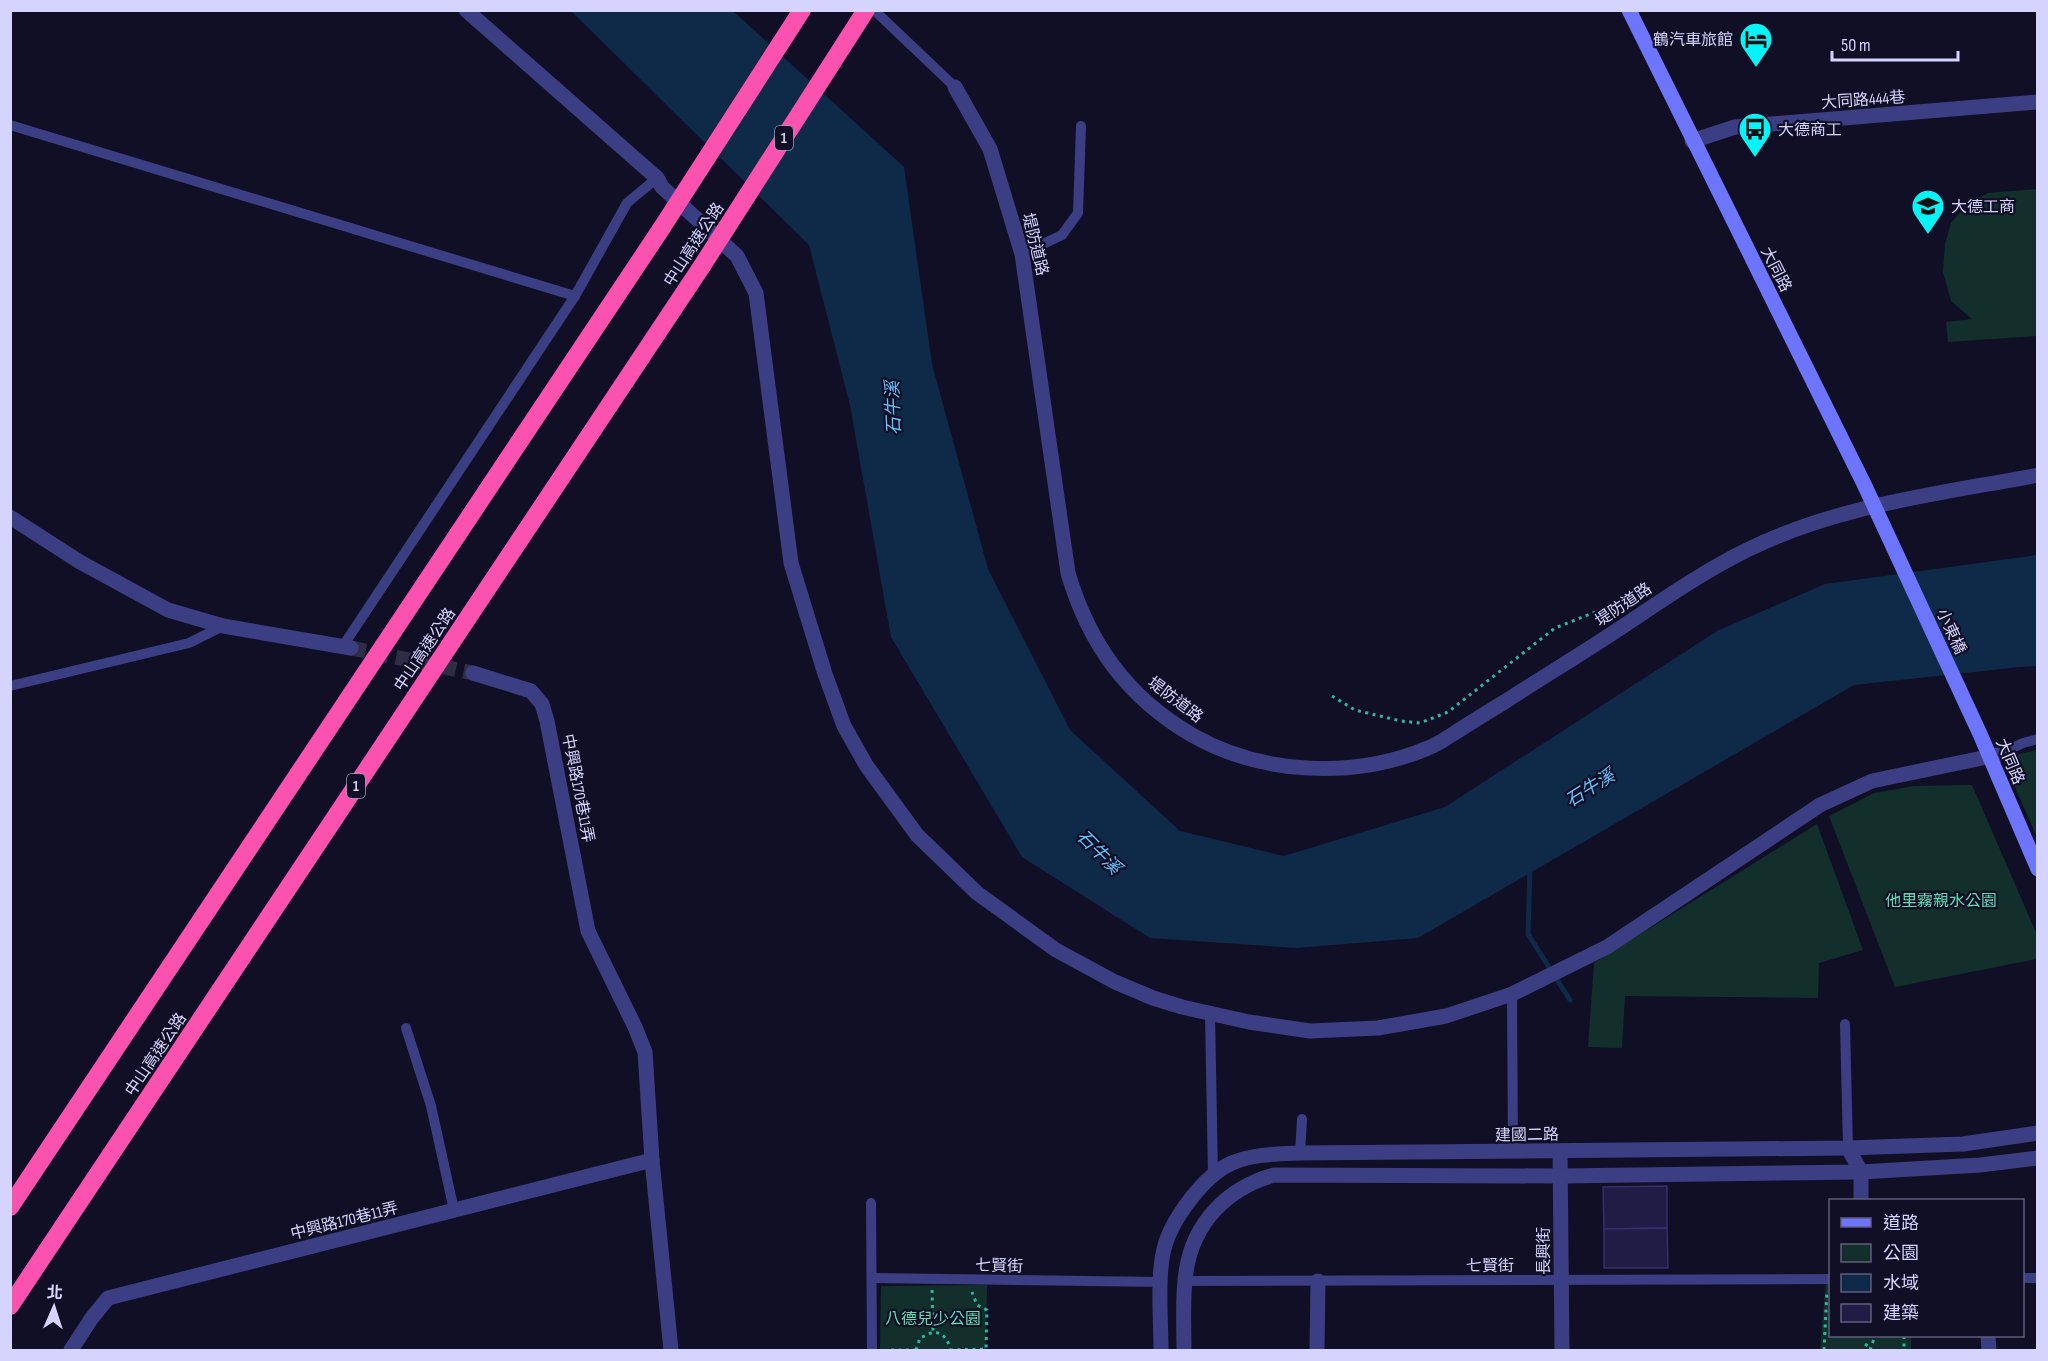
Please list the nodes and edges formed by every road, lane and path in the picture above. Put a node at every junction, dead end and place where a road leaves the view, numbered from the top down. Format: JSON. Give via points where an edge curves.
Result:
{"nodes":[{"id":1,"x":466,"y":10,"type":"edge"},
{"id":2,"x":802,"y":10,"type":"edge"},
{"id":3,"x":866,"y":10,"type":"edge"},
{"id":4,"x":874,"y":10,"type":"edge"},
{"id":5,"x":1629,"y":10,"type":"edge"},
{"id":6,"x":955,"y":87,"type":"joint"},
{"id":7,"x":2037,"y":102,"type":"edge"},
{"id":8,"x":10,"y":125,"type":"edge"},
{"id":9,"x":1081,"y":126,"type":"dead end"},
{"id":10,"x":1692,"y":141,"type":"junction"},
{"id":11,"x":657,"y":178,"type":"junction"},
{"id":12,"x":1022,"y":254,"type":"junction"},
{"id":13,"x":575,"y":296,"type":"junction"},
{"id":14,"x":2037,"y":476,"type":"edge"},
{"id":15,"x":1874,"y":506,"type":"junction"},
{"id":16,"x":10,"y":517,"type":"edge"},
{"id":17,"x":1892,"y":543,"type":"joint"},
{"id":18,"x":1635,"y":600,"type":"dead end"},
{"id":19,"x":223,"y":626,"type":"junction"},
{"id":20,"x":347,"y":647,"type":"joint"},
{"id":21,"x":473,"y":673,"type":"tunnel mouth"},
{"id":22,"x":10,"y":686,"type":"edge"},
{"id":23,"x":1332,"y":696,"type":"dead end"},
{"id":24,"x":1980,"y":734,"type":"joint"},
{"id":25,"x":2037,"y":739,"type":"edge"},
{"id":26,"x":1994,"y":756,"type":"junction"},
{"id":27,"x":2037,"y":869,"type":"edge"},
{"id":28,"x":1512,"y":994,"type":"junction"},
{"id":29,"x":1210,"y":1014,"type":"junction"},
{"id":30,"x":1845,"y":1024,"type":"dead end"},
{"id":31,"x":406,"y":1028,"type":"dead end"},
{"id":32,"x":1302,"y":1119,"type":"dead end"},
{"id":33,"x":2037,"y":1133,"type":"edge"},
{"id":34,"x":1848,"y":1148,"type":"junction"},
{"id":35,"x":1513,"y":1152,"type":"junction"},
{"id":36,"x":1560,"y":1152,"type":"junction"},
{"id":37,"x":1300,"y":1153,"type":"junction"},
{"id":38,"x":2037,"y":1158,"type":"edge"},
{"id":39,"x":652,"y":1160,"type":"junction"},
{"id":40,"x":1860,"y":1172,"type":"junction"},
{"id":41,"x":1213,"y":1175,"type":"junction"},
{"id":42,"x":1561,"y":1176,"type":"junction"},
{"id":43,"x":1861,"y":1199,"type":"edge"},
{"id":44,"x":871,"y":1203,"type":"dead end"},
{"id":45,"x":10,"y":1207,"type":"edge"},
{"id":46,"x":454,"y":1210,"type":"junction"},
{"id":47,"x":872,"y":1278,"type":"junction"},
{"id":48,"x":932,"y":1279,"type":"junction"},
{"id":49,"x":1561,"y":1280,"type":"junction"},
{"id":50,"x":1185,"y":1281,"type":"junction"},
{"id":51,"x":1318,"y":1281,"type":"junction"},
{"id":52,"x":1829,"y":1281,"type":"edge"},
{"id":53,"x":1161,"y":1282,"type":"junction"},
{"id":54,"x":971,"y":1287,"type":"dead end"},
{"id":55,"x":10,"y":1306,"type":"edge"},
{"id":56,"x":933,"y":1332,"type":"junction"},
{"id":57,"x":1865,"y":1344,"type":"dead end"},
{"id":58,"x":1871,"y":1349,"type":"edge"},
{"id":59,"x":70,"y":1350,"type":"edge"},
{"id":60,"x":671,"y":1350,"type":"edge"},
{"id":61,"x":872,"y":1350,"type":"edge"},
{"id":62,"x":891,"y":1350,"type":"edge"},
{"id":63,"x":915,"y":1350,"type":"edge"},
{"id":64,"x":950,"y":1350,"type":"edge"},
{"id":65,"x":1161,"y":1350,"type":"edge"},
{"id":66,"x":1184,"y":1350,"type":"edge"},
{"id":67,"x":1317,"y":1350,"type":"edge"},
{"id":68,"x":1562,"y":1350,"type":"edge"},
{"id":69,"x":1824,"y":1350,"type":"edge"}],
"edges":[{"from":1,"to":11,"type":"street"},
{"from":2,"to":45,"type":"highway","bridge":true,"via":[[661,229]]},
{"from":3,"to":55,"type":"highway","name":"中山高速公路","number":"1","bridge":true,"via":[[702,266]]},
{"from":4,"to":6,"type":"lane","name":"堤防道路"},
{"from":5,"to":10,"type":"main road","name":"大同路"},
{"from":6,"to":12,"type":"street","name":"堤防道路","via":[[990,149]]},
{"from":7,"to":10,"type":"street","name":"大同路444巷","via":[[1735,127]]},
{"from":8,"to":13,"type":"lane"},
{"from":9,"to":12,"type":"lane","via":[[1078,213],[1062,235]]},
{"from":10,"to":15,"type":"main road","name":"大同路"},
{"from":11,"to":13,"type":"lane","via":[[627,202]]},
{"from":11,"to":29,"type":"street","via":[[737,256],[756,293],[791,562],[844,726],[866,765],[917,835],[1007,916],[1056,950],[1115,982],[1153,998]]},
{"from":12,"to":15,"type":"street","name":"堤防道路","via":[[1068,573],[1083,618],[1123,679],[1158,713],[1198,738],[1244,756],[1329,770],[1379,764],[1430,748],[1603,640],[1678,588],[1747,550],[1816,521]]},
{"from":13,"to":20,"type":"lane"},
{"from":14,"to":15,"type":"street","name":"堤防道路"},
{"from":15,"to":17,"type":"main road","name":"大同路"},
{"from":16,"to":19,"type":"street","via":[[80,562],[168,610]]},
{"from":17,"to":24,"type":"main road","name":"小東橋"},
{"from":18,"to":23,"type":"path","via":[[1554,628],[1448,712],[1420,723],[1355,710]]},
{"from":19,"to":20,"type":"street"},
{"from":19,"to":22,"type":"lane","via":[[189,643]]},
{"from":21,"to":39,"type":"street","name":"中興路170巷11弄","via":[[531,692],[542,704],[588,931],[645,1052]]},
{"from":24,"to":26,"type":"main road","name":"大同路"},
{"from":25,"to":26,"type":"lane"},
{"from":26,"to":27,"type":"main road","name":"大同路"},
{"from":26,"to":28,"type":"street","via":[[1872,781],[1820,806],[1607,947]]},
{"from":28,"to":29,"type":"street","via":[[1446,1016],[1355,1030],[1310,1030]]},
{"from":28,"to":35,"type":"lane"},
{"from":29,"to":41,"type":"lane"},
{"from":30,"to":34,"type":"lane"},
{"from":31,"to":46,"type":"lane","via":[[430,1106]]},
{"from":32,"to":37,"type":"lane"},
{"from":33,"to":34,"type":"street","name":"建國二路","via":[[1963,1144]]},
{"from":34,"to":36,"type":"street","name":"建國二路"},
{"from":34,"to":40,"type":"street"},
{"from":35,"to":36,"type":"street","name":"建國二路"},
{"from":35,"to":37,"type":"street","name":"建國二路"},
{"from":36,"to":42,"type":"street","name":"長興街"},
{"from":37,"to":41,"type":"street","name":"建國二路","via":[[1246,1158]]},
{"from":38,"to":40,"type":"street"},
{"from":39,"to":46,"type":"street","name":"中興路170巷11弄"},
{"from":39,"to":60,"type":"street","name":"中興路170巷11弄"},
{"from":40,"to":42,"type":"street"},
{"from":40,"to":43,"type":"street"},
{"from":41,"to":53,"type":"street","name":"建國二路","via":[[1188,1202],[1174,1227],[1164,1249]]},
{"from":42,"to":49,"type":"street","name":"長興街"},
{"from":42,"to":50,"type":"street","via":[[1305,1174],[1266,1178],[1229,1196],[1208,1218],[1193,1244]]},
{"from":44,"to":47,"type":"lane"},
{"from":46,"to":59,"type":"street","name":"中興路170巷11弄","via":[[108,1298]]},
{"from":47,"to":48,"type":"lane","name":"七賢街"},
{"from":47,"to":61,"type":"lane"},
{"from":48,"to":53,"type":"lane","name":"七賢街"},
{"from":48,"to":56,"type":"path"},
{"from":49,"to":51,"type":"lane","name":"七賢街"},
{"from":49,"to":52,"type":"lane","name":"七賢街"},
{"from":49,"to":68,"type":"street","name":"長興街"},
{"from":50,"to":51,"type":"lane","name":"七賢街"},
{"from":50,"to":66,"type":"street"},
{"from":51,"to":67,"type":"street"},
{"from":52,"to":69,"type":"path"},
{"from":53,"to":65,"type":"street","name":"建國二路"},
{"from":54,"to":64,"type":"path","via":[[974,1301],[987,1310],[986,1349]]},
{"from":56,"to":63,"type":"path","via":[[920,1338]]},
{"from":56,"to":64,"type":"path","via":[[946,1338]]},
{"from":57,"to":58,"type":"path"},
{"from":62,"to":63,"type":"path"}]}
